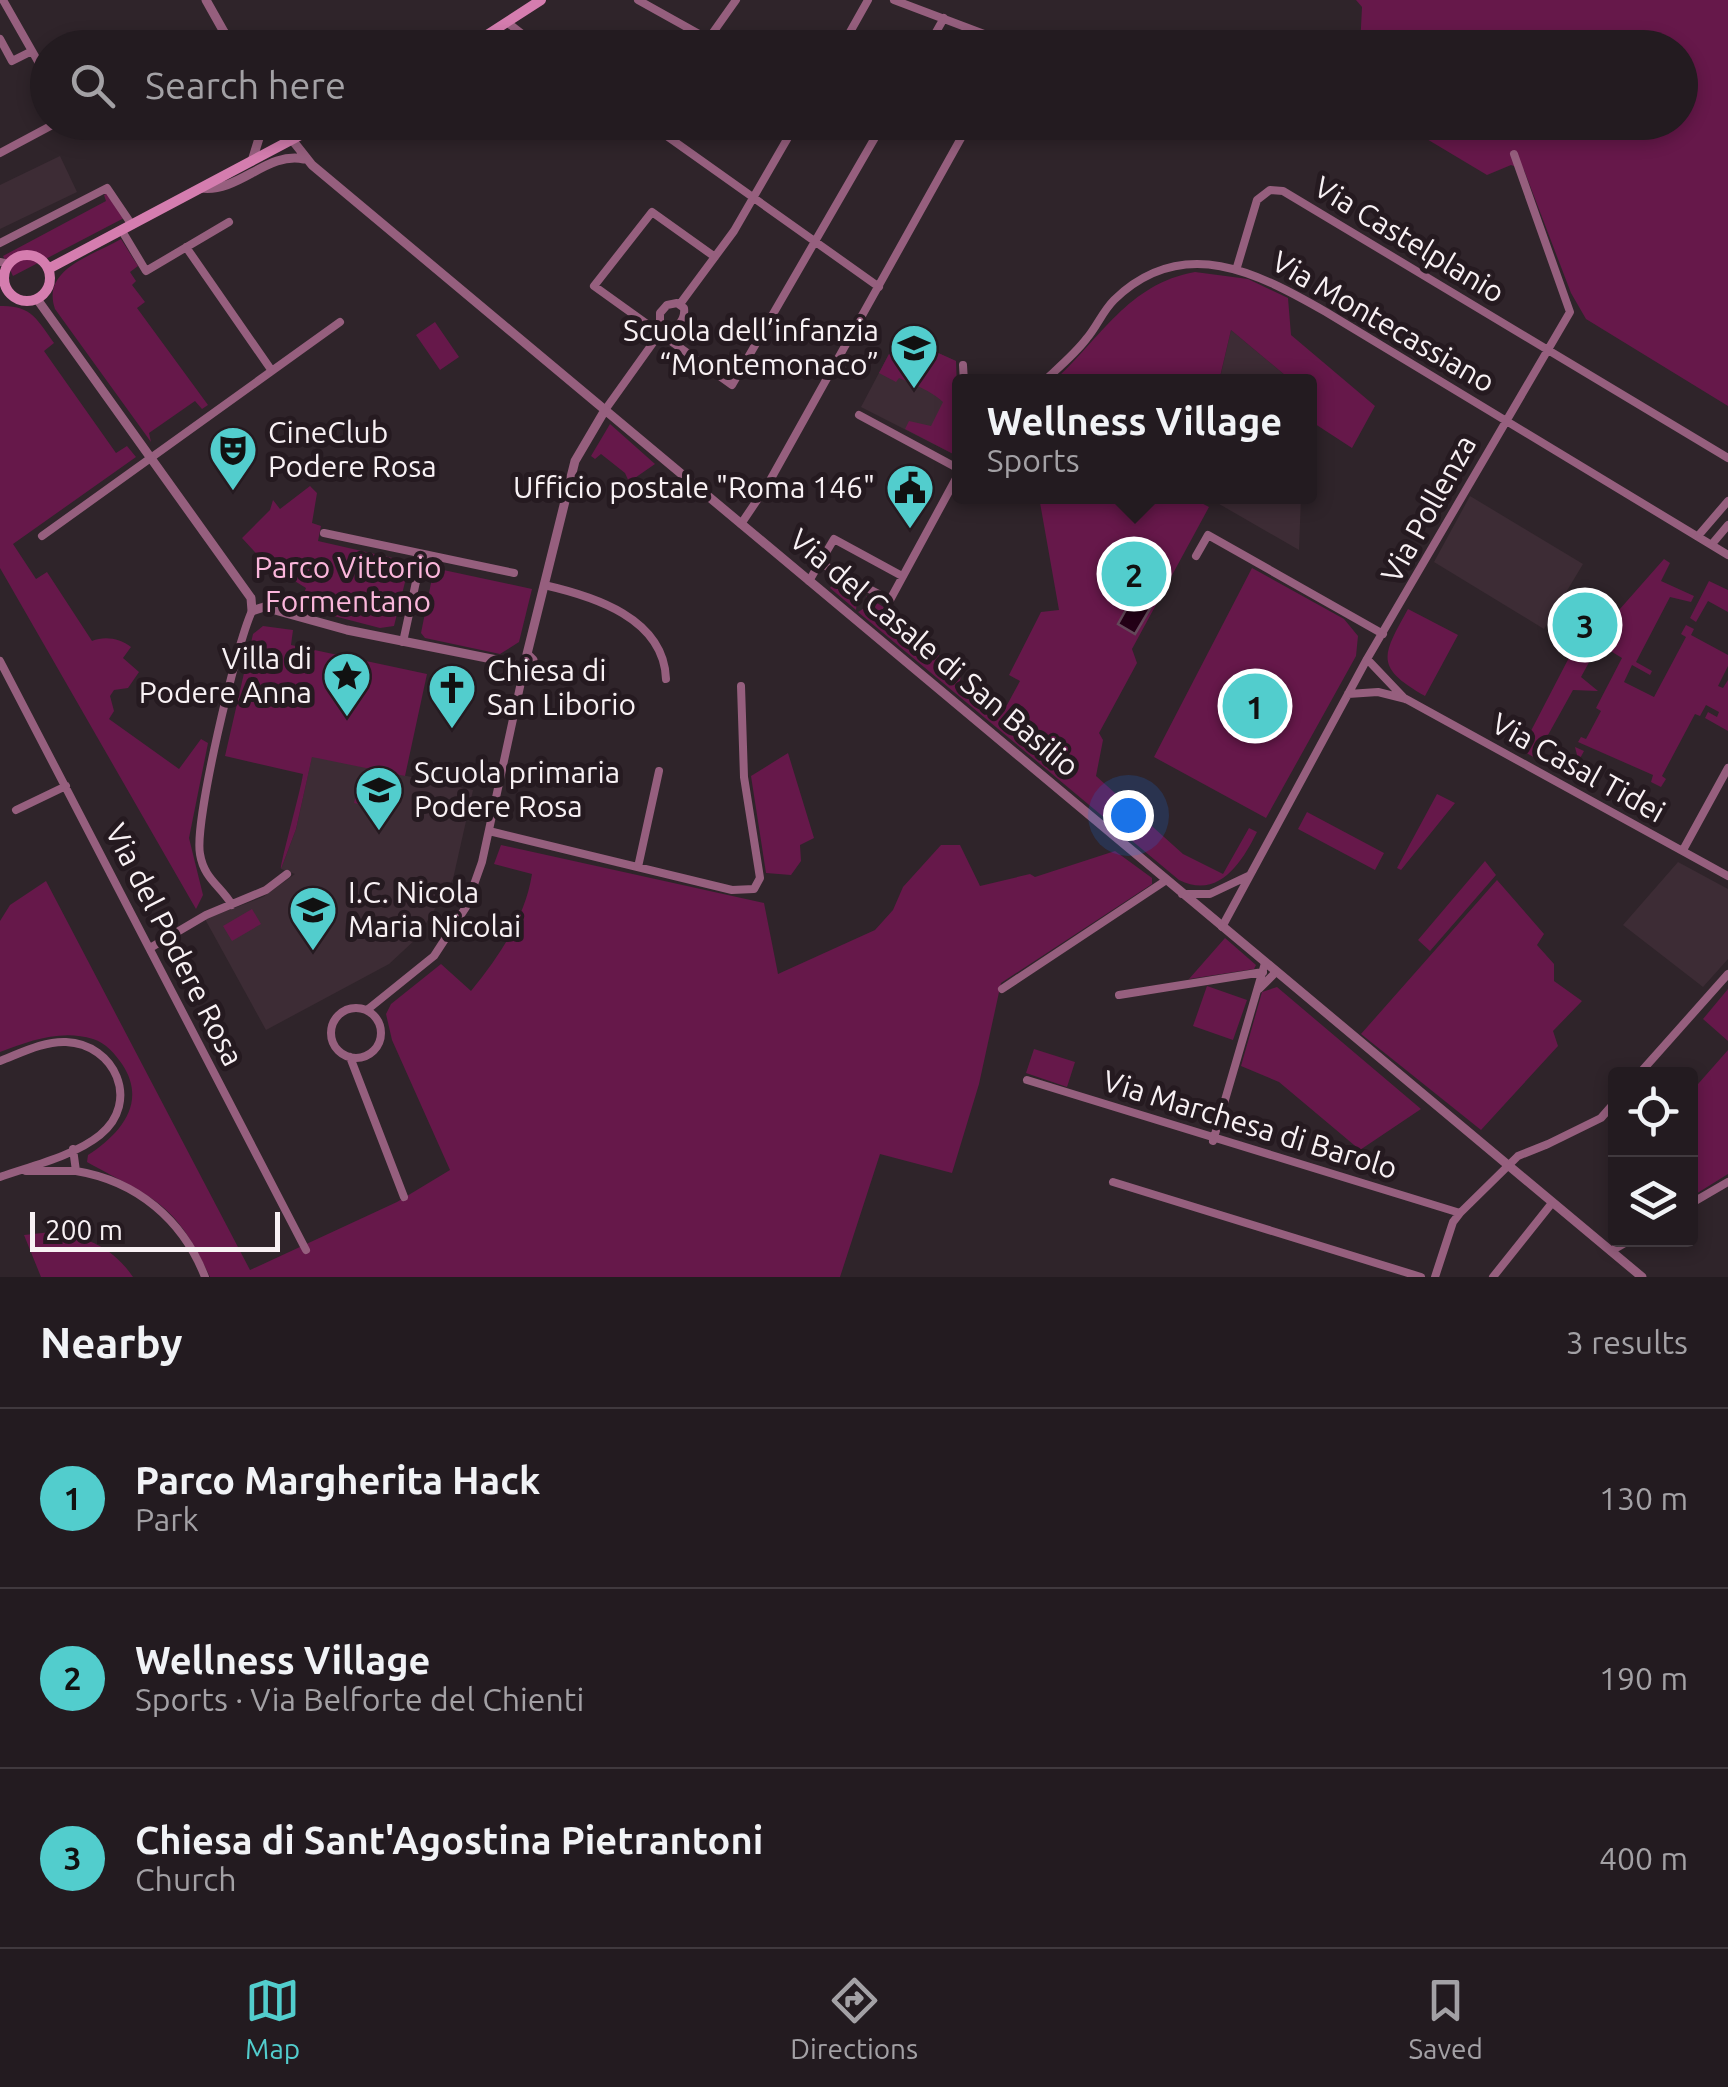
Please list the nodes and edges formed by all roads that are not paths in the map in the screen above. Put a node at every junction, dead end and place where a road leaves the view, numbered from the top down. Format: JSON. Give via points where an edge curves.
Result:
{"nodes":[{"id":1,"x":3,"y":0,"type":"edge"},
{"id":2,"x":206,"y":0,"type":"edge"},
{"id":3,"x":541,"y":0,"type":"edge"},
{"id":4,"x":638,"y":0,"type":"edge"},
{"id":5,"x":736,"y":0,"type":"edge"},
{"id":6,"x":868,"y":0,"type":"edge"},
{"id":7,"x":894,"y":0,"type":"edge"},
{"id":8,"x":944,"y":18,"type":"junction"},
{"id":9,"x":508,"y":23,"type":"junction"},
{"id":10,"x":18,"y":28,"type":"junction"},
{"id":11,"x":223,"y":30,"type":"edge"},
{"id":12,"x":497,"y":30,"type":"edge"},
{"id":13,"x":517,"y":30,"type":"edge"},
{"id":14,"x":685,"y":30,"type":"edge"},
{"id":15,"x":714,"y":30,"type":"edge"},
{"id":16,"x":851,"y":30,"type":"edge"},
{"id":17,"x":937,"y":30,"type":"edge"},
{"id":18,"x":973,"y":30,"type":"edge"},
{"id":19,"x":0,"y":39,"type":"edge"},
{"id":20,"x":30,"y":47,"type":"edge"},
{"id":21,"x":30,"y":51,"type":"edge"},
{"id":22,"x":30,"y":137,"type":"edge"},
{"id":23,"x":258,"y":140,"type":"edge"},
{"id":24,"x":293,"y":140,"type":"edge"},
{"id":25,"x":673,"y":140,"type":"edge"},
{"id":26,"x":787,"y":140,"type":"edge"},
{"id":27,"x":874,"y":140,"type":"edge"},
{"id":28,"x":960,"y":140,"type":"edge"},
{"id":29,"x":289,"y":142,"type":"junction"},
{"id":30,"x":0,"y":153,"type":"edge"},
{"id":31,"x":1514,"y":154,"type":"dead end"},
{"id":32,"x":306,"y":160,"type":"junction"},
{"id":33,"x":252,"y":161,"type":"junction"},
{"id":34,"x":200,"y":188,"type":"junction"},
{"id":35,"x":754,"y":198,"type":"junction"},
{"id":36,"x":229,"y":222,"type":"dead end"},
{"id":37,"x":127,"y":228,"type":"junction"},
{"id":38,"x":815,"y":242,"type":"junction"},
{"id":39,"x":0,"y":243,"type":"edge"},
{"id":40,"x":186,"y":248,"type":"junction"},
{"id":41,"x":715,"y":257,"type":"junction"},
{"id":42,"x":4,"y":263,"type":"edge"},
{"id":43,"x":1237,"y":267,"type":"junction"},
{"id":44,"x":48,"y":269,"type":"junction"},
{"id":45,"x":879,"y":286,"type":"junction"},
{"id":46,"x":4,"y":292,"type":"edge"},
{"id":47,"x":37,"y":298,"type":"junction"},
{"id":48,"x":680,"y":304,"type":"junction"},
{"id":49,"x":340,"y":322,"type":"dead end"},
{"id":50,"x":660,"y":333,"type":"junction"},
{"id":51,"x":1547,"y":349,"type":"junction"},
{"id":52,"x":964,"y":365,"type":"dead end"},
{"id":53,"x":272,"y":371,"type":"junction"},
{"id":54,"x":964,"y":374,"type":"edge"},
{"id":55,"x":1052,"y":374,"type":"edge"},
{"id":56,"x":605,"y":410,"type":"junction"},
{"id":57,"x":859,"y":415,"type":"dead end"},
{"id":58,"x":1506,"y":419,"type":"junction"},
{"id":59,"x":1728,"y":458,"type":"edge"},
{"id":60,"x":149,"y":459,"type":"junction"},
{"id":61,"x":952,"y":467,"type":"edge"},
{"id":62,"x":952,"y":484,"type":"edge"},
{"id":63,"x":1728,"y":501,"type":"edge"},
{"id":64,"x":740,"y":524,"type":"junction"},
{"id":65,"x":1728,"y":525,"type":"edge"},
{"id":66,"x":324,"y":533,"type":"dead end"},
{"id":67,"x":42,"y":536,"type":"dead end"},
{"id":68,"x":1698,"y":536,"type":"junction"},
{"id":69,"x":1712,"y":544,"type":"junction"},
{"id":70,"x":422,"y":554,"type":"junction"},
{"id":71,"x":1728,"y":555,"type":"edge"},
{"id":72,"x":1196,"y":556,"type":"dead end"},
{"id":73,"x":820,"y":563,"type":"junction"},
{"id":74,"x":514,"y":573,"type":"dead end"},
{"id":75,"x":902,"y":576,"type":"junction"},
{"id":76,"x":808,"y":581,"type":"junction"},
{"id":77,"x":544,"y":585,"type":"junction"},
{"id":78,"x":250,"y":598,"type":"junction"},
{"id":79,"x":264,"y":608,"type":"junction"},
{"id":80,"x":252,"y":611,"type":"junction"},
{"id":81,"x":1383,"y":634,"type":"junction"},
{"id":82,"x":403,"y":642,"type":"junction"},
{"id":83,"x":526,"y":654,"type":"junction"},
{"id":84,"x":1367,"y":658,"type":"junction"},
{"id":85,"x":0,"y":661,"type":"edge"},
{"id":86,"x":512,"y":663,"type":"junction"},
{"id":87,"x":523,"y":674,"type":"junction"},
{"id":88,"x":666,"y":679,"type":"dead end"},
{"id":89,"x":741,"y":686,"type":"dead end"},
{"id":90,"x":1348,"y":694,"type":"junction"},
{"id":91,"x":1406,"y":700,"type":"junction"},
{"id":92,"x":1728,"y":768,"type":"edge"},
{"id":93,"x":660,"y":771,"type":"dead end"},
{"id":94,"x":66,"y":786,"type":"junction"},
{"id":95,"x":16,"y":810,"type":"dead end"},
{"id":96,"x":489,"y":831,"type":"junction"},
{"id":97,"x":1682,"y":850,"type":"junction"},
{"id":98,"x":638,"y":866,"type":"junction"},
{"id":99,"x":287,"y":874,"type":"dead end"},
{"id":100,"x":1248,"y":876,"type":"junction"},
{"id":101,"x":1728,"y":876,"type":"edge"},
{"id":102,"x":1165,"y":881,"type":"junction"},
{"id":103,"x":1182,"y":894,"type":"junction"},
{"id":104,"x":232,"y":904,"type":"junction"},
{"id":105,"x":1222,"y":926,"type":"junction"},
{"id":106,"x":150,"y":948,"type":"junction"},
{"id":107,"x":1264,"y":968,"type":"junction"},
{"id":108,"x":1276,"y":972,"type":"junction"},
{"id":109,"x":1728,"y":974,"type":"edge"},
{"id":110,"x":1259,"y":988,"type":"junction"},
{"id":111,"x":1002,"y":989,"type":"dead end"},
{"id":112,"x":1120,"y":995,"type":"dead end"},
{"id":113,"x":367,"y":1010,"type":"junction"},
{"id":114,"x":350,"y":1057,"type":"junction"},
{"id":115,"x":0,"y":1061,"type":"edge"},
{"id":116,"x":1645,"y":1067,"type":"edge"},
{"id":117,"x":1027,"y":1080,"type":"dead end"},
{"id":118,"x":1608,"y":1111,"type":"edge"},
{"id":119,"x":1213,"y":1141,"type":"junction"},
{"id":120,"x":73,"y":1149,"type":"junction"},
{"id":121,"x":1506,"y":1165,"type":"junction"},
{"id":122,"x":17,"y":1171,"type":"junction"},
{"id":123,"x":76,"y":1171,"type":"junction"},
{"id":124,"x":0,"y":1178,"type":"edge"},
{"id":125,"x":1113,"y":1182,"type":"dead end"},
{"id":126,"x":1728,"y":1182,"type":"edge"},
{"id":127,"x":404,"y":1197,"type":"dead end"},
{"id":128,"x":1698,"y":1199,"type":"edge"},
{"id":129,"x":1552,"y":1203,"type":"junction"},
{"id":130,"x":1460,"y":1213,"type":"junction"},
{"id":131,"x":1618,"y":1247,"type":"edge"},
{"id":132,"x":306,"y":1250,"type":"dead end"},
{"id":133,"x":1611,"y":1251,"type":"junction"},
{"id":134,"x":206,"y":1277,"type":"edge"},
{"id":135,"x":1421,"y":1277,"type":"edge"},
{"id":136,"x":1436,"y":1277,"type":"edge"},
{"id":137,"x":1493,"y":1277,"type":"edge"},
{"id":138,"x":1642,"y":1277,"type":"edge"}],
"edges":[{"from":1,"to":10,"type":"street"},
{"from":2,"to":11,"type":"street"},
{"from":3,"to":9,"type":"main road"},
{"from":4,"to":14,"type":"street"},
{"from":5,"to":15,"type":"street"},
{"from":6,"to":16,"type":"street"},
{"from":7,"to":8,"type":"street"},
{"from":8,"to":17,"type":"street"},
{"from":8,"to":18,"type":"street"},
{"from":9,"to":12,"type":"main road"},
{"from":9,"to":13,"type":"street"},
{"from":10,"to":19,"type":"street"},
{"from":10,"to":20,"type":"street"},
{"from":19,"to":21,"type":"street","via":[[12,61]]},
{"from":22,"to":30,"type":"street"},
{"from":23,"to":33,"type":"street"},
{"from":24,"to":29,"type":"main road"},
{"from":25,"to":35,"type":"street"},
{"from":26,"to":35,"type":"street"},
{"from":27,"to":38,"type":"street"},
{"from":28,"to":45,"type":"street"},
{"from":29,"to":32,"type":"street","name":"Via del Casale di San Basilio"},
{"from":29,"to":33,"type":"main road"},
{"from":31,"to":51,"type":"street","name":"Via Pollenza","via":[[1570,312]]},
{"from":32,"to":34,"type":"street","via":[[283,159],[228,186]]},
{"from":32,"to":56,"type":"street","name":"Via del Casale di San Basilio"},
{"from":33,"to":34,"type":"main road"},
{"from":34,"to":37,"type":"main road"},
{"from":35,"to":38,"type":"street"},
{"from":35,"to":41,"type":"street"},
{"from":36,"to":40,"type":"street"},
{"from":37,"to":39,"type":"street","via":[[110,189]]},
{"from":37,"to":40,"type":"street","via":[[146,271]]},
{"from":37,"to":44,"type":"main road"},
{"from":38,"to":45,"type":"street"},
{"from":38,"to":50,"type":"street","via":[[732,385]]},
{"from":40,"to":53,"type":"street"},
{"from":41,"to":48,"type":"street"},
{"from":41,"to":50,"type":"street","via":[[652,212],[594,286]]},
{"from":42,"to":44,"type":"main road","via":[[28,255]]},
{"from":42,"to":46,"type":"main road"},
{"from":43,"to":51,"type":"street","name":"Via Castelplanio","via":[[1257,200],[1279,190]]},
{"from":43,"to":55,"type":"street","name":"Via Montecassiano","via":[[1193,264],[1140,282],[1115,299]]},
{"from":43,"to":58,"type":"street","name":"Via Montecassiano","via":[[1274,282]]},
{"from":44,"to":47,"type":"main road","via":[[48,288]]},
{"from":45,"to":64,"type":"street"},
{"from":46,"to":47,"type":"main road","via":[[20,300]]},
{"from":47,"to":60,"type":"street"},
{"from":48,"to":50,"type":"street","via":[[682,318]]},
{"from":48,"to":50,"type":"street","via":[[662,310]]},
{"from":49,"to":53,"type":"street"},
{"from":50,"to":56,"type":"street"},
{"from":51,"to":58,"type":"street","name":"Via Pollenza"},
{"from":51,"to":59,"type":"street"},
{"from":52,"to":54,"type":"street"},
{"from":53,"to":60,"type":"street"},
{"from":56,"to":64,"type":"street","name":"Via del Casale di San Basilio"},
{"from":56,"to":77,"type":"street","via":[[575,460]]},
{"from":57,"to":61,"type":"street"},
{"from":58,"to":68,"type":"street","name":"Via Montecassiano"},
{"from":58,"to":81,"type":"street","name":"Via Pollenza"},
{"from":60,"to":67,"type":"street"},
{"from":60,"to":78,"type":"street"},
{"from":62,"to":75,"type":"street"},
{"from":63,"to":68,"type":"street"},
{"from":64,"to":76,"type":"street","name":"Via del Casale di San Basilio"},
{"from":65,"to":69,"type":"street"},
{"from":66,"to":70,"type":"street"},
{"from":68,"to":69,"type":"street","name":"Via Montecassiano"},
{"from":69,"to":71,"type":"street","name":"Via Montecassiano"},
{"from":70,"to":74,"type":"street"},
{"from":70,"to":82,"type":"street"},
{"from":72,"to":81,"type":"street","via":[[1208,535]]},
{"from":73,"to":75,"type":"street","via":[[834,539]]},
{"from":73,"to":75,"type":"street","via":[[890,600]]},
{"from":73,"to":76,"type":"street"},
{"from":76,"to":102,"type":"street","name":"Via del Casale di San Basilio"},
{"from":77,"to":83,"type":"street"},
{"from":77,"to":88,"type":"street","via":[[612,604],[660,650]]},
{"from":78,"to":79,"type":"street","via":[[262,598]]},
{"from":78,"to":80,"type":"street"},
{"from":79,"to":80,"type":"street"},
{"from":79,"to":82,"type":"street"},
{"from":80,"to":104,"type":"street","via":[[200,832],[209,881]]},
{"from":81,"to":84,"type":"street","name":"Via Pollenza"},
{"from":82,"to":86,"type":"street"},
{"from":83,"to":86,"type":"street"},
{"from":83,"to":87,"type":"street","via":[[533,664]]},
{"from":84,"to":90,"type":"street","name":"Via Pollenza"},
{"from":84,"to":91,"type":"street","name":"Via Casal Tidei"},
{"from":85,"to":94,"type":"street","name":"Via del Podere Rosa"},
{"from":86,"to":87,"type":"street"},
{"from":87,"to":96,"type":"street"},
{"from":89,"to":98,"type":"street","via":[[744,777],[759,884],[737,891]]},
{"from":90,"to":91,"type":"street","name":"Via Casal Tidei","via":[[1378,692]]},
{"from":90,"to":100,"type":"street","name":"Via Pollenza"},
{"from":91,"to":97,"type":"street","name":"Via Casal Tidei"},
{"from":92,"to":97,"type":"street"},
{"from":93,"to":98,"type":"street"},
{"from":94,"to":95,"type":"street"},
{"from":94,"to":106,"type":"street","name":"Via del Podere Rosa"},
{"from":96,"to":98,"type":"street"},
{"from":96,"to":113,"type":"street","via":[[454,930],[428,961]]},
{"from":97,"to":101,"type":"street","name":"Via Casal Tidei"},
{"from":99,"to":104,"type":"street"},
{"from":100,"to":103,"type":"street","via":[[1210,894]]},
{"from":100,"to":105,"type":"street","name":"Via Pollenza"},
{"from":102,"to":103,"type":"street","name":"Via del Casale di San Basilio"},
{"from":102,"to":111,"type":"street"},
{"from":103,"to":105,"type":"street","name":"Via del Casale di San Basilio"},
{"from":104,"to":106,"type":"street"},
{"from":105,"to":107,"type":"street","name":"Via del Casale di San Basilio"},
{"from":106,"to":132,"type":"street","name":"Via del Podere Rosa"},
{"from":107,"to":108,"type":"street","name":"Via del Casale di San Basilio"},
{"from":107,"to":110,"type":"street"},
{"from":107,"to":112,"type":"street"},
{"from":108,"to":110,"type":"street"},
{"from":108,"to":121,"type":"street","name":"Via del Casale di San Basilio"},
{"from":109,"to":116,"type":"street"},
{"from":110,"to":119,"type":"street"},
{"from":113,"to":114,"type":"street","via":[[381,1038],[373,1052]]},
{"from":113,"to":114,"type":"street","via":[[350,1009],[333,1024],[336,1048]]},
{"from":114,"to":127,"type":"street"},
{"from":115,"to":120,"type":"street","via":[[61,1042],[92,1047],[110,1061],[120,1086],[116,1112],[100,1135]]},
{"from":117,"to":119,"type":"street","name":"Via Marchesa di Barolo"},
{"from":118,"to":121,"type":"street"},
{"from":119,"to":130,"type":"street","name":"Via Marchesa di Barolo"},
{"from":120,"to":122,"type":"street"},
{"from":120,"to":123,"type":"street"},
{"from":121,"to":129,"type":"street","name":"Via del Casale di San Basilio"},
{"from":121,"to":130,"type":"street"},
{"from":122,"to":123,"type":"street"},
{"from":122,"to":124,"type":"street"},
{"from":123,"to":134,"type":"street","via":[[117,1182],[154,1206],[185,1238]]},
{"from":125,"to":135,"type":"street"},
{"from":126,"to":128,"type":"street"},
{"from":129,"to":133,"type":"street","name":"Via del Casale di San Basilio"},
{"from":129,"to":137,"type":"street"},
{"from":130,"to":136,"type":"street"},
{"from":131,"to":133,"type":"street"},
{"from":133,"to":138,"type":"street","name":"Via del Casale di San Basilio"}]}
